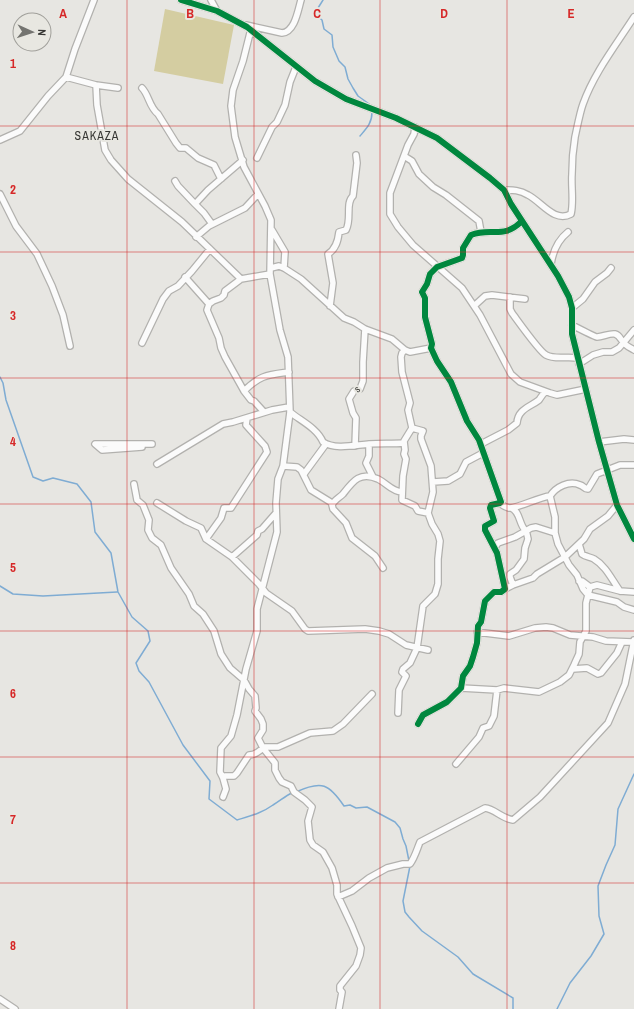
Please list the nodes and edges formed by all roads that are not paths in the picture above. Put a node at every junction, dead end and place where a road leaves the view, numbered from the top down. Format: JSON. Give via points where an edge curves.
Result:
{"nodes":[{"id":1,"x":94,"y":0,"type":"edge"},
{"id":2,"x":180,"y":0,"type":"edge"},
{"id":3,"x":211,"y":0,"type":"edge"},
{"id":4,"x":301,"y":0,"type":"edge"},
{"id":5,"x":217,"y":11,"type":"junction"},
{"id":6,"x":634,"y":17,"type":"edge"},
{"id":7,"x":242,"y":24,"type":"junction"},
{"id":8,"x":251,"y":29,"type":"junction"},
{"id":9,"x":296,"y":67,"type":"junction"},
{"id":10,"x":66,"y":77,"type":"junction"},
{"id":11,"x":96,"y":85,"type":"junction"},
{"id":12,"x":118,"y":88,"type":"dead end"},
{"id":13,"x":142,"y":88,"type":"dead end"},
{"id":14,"x":415,"y":127,"type":"junction"},
{"id":15,"x":0,"y":140,"type":"edge"},
{"id":16,"x":356,"y":155,"type":"dead end"},
{"id":17,"x":404,"y":156,"type":"junction"},
{"id":18,"x":257,"y":158,"type":"dead end"},
{"id":19,"x":243,"y":160,"type":"junction"},
{"id":20,"x":221,"y":179,"type":"junction"},
{"id":21,"x":175,"y":181,"type":"dead end"},
{"id":22,"x":504,"y":190,"type":"junction"},
{"id":23,"x":0,"y":194,"type":"edge"},
{"id":24,"x":258,"y":194,"type":"junction"},
{"id":25,"x":195,"y":204,"type":"junction"},
{"id":26,"x":522,"y":221,"type":"junction"},
{"id":27,"x":212,"y":224,"type":"junction"},
{"id":28,"x":272,"y":229,"type":"junction"},
{"id":29,"x":481,"y":232,"type":"junction"},
{"id":30,"x":568,"y":232,"type":"dead end"},
{"id":31,"x":196,"y":237,"type":"junction"},
{"id":32,"x":210,"y":249,"type":"junction"},
{"id":33,"x":551,"y":264,"type":"junction"},
{"id":34,"x":437,"y":267,"type":"junction"},
{"id":35,"x":284,"y":268,"type":"junction"},
{"id":36,"x":611,"y":268,"type":"dead end"},
{"id":37,"x":270,"y":271,"type":"junction"},
{"id":38,"x":185,"y":277,"type":"junction"},
{"id":39,"x":241,"y":279,"type":"junction"},
{"id":40,"x":510,"y":297,"type":"junction"},
{"id":41,"x":525,"y":299,"type":"dead end"},
{"id":42,"x":209,"y":304,"type":"junction"},
{"id":43,"x":330,"y":306,"type":"junction"},
{"id":44,"x":474,"y":306,"type":"junction"},
{"id":45,"x":572,"y":308,"type":"junction"},
{"id":46,"x":572,"y":325,"type":"junction"},
{"id":47,"x":365,"y":329,"type":"junction"},
{"id":48,"x":634,"y":330,"type":"edge"},
{"id":49,"x":142,"y":343,"type":"dead end"},
{"id":50,"x":623,"y":343,"type":"junction"},
{"id":51,"x":70,"y":346,"type":"dead end"},
{"id":52,"x":431,"y":348,"type":"junction"},
{"id":53,"x":405,"y":350,"type":"junction"},
{"id":54,"x":634,"y":350,"type":"edge"},
{"id":55,"x":578,"y":361,"type":"junction"},
{"id":56,"x":289,"y":372,"type":"junction"},
{"id":57,"x":586,"y":389,"type":"junction"},
{"id":58,"x":244,"y":391,"type":"junction"},
{"id":59,"x":545,"y":392,"type":"junction"},
{"id":60,"x":290,"y":410,"type":"junction"},
{"id":61,"x":264,"y":412,"type":"junction"},
{"id":62,"x":247,"y":418,"type":"junction"},
{"id":63,"x":412,"y":428,"type":"junction"},
{"id":64,"x":634,"y":440,"type":"edge"},
{"id":65,"x":598,"y":442,"type":"junction"},
{"id":66,"x":404,"y":443,"type":"junction"},
{"id":67,"x":152,"y":444,"type":"dead end"},
{"id":68,"x":326,"y":444,"type":"junction"},
{"id":69,"x":369,"y":444,"type":"junction"},
{"id":70,"x":481,"y":444,"type":"junction"},
{"id":71,"x":355,"y":446,"type":"junction"},
{"id":72,"x":142,"y":447,"type":"dead end"},
{"id":73,"x":483,"y":453,"type":"junction"},
{"id":74,"x":157,"y":464,"type":"dead end"},
{"id":75,"x":634,"y":465,"type":"edge"},
{"id":76,"x":283,"y":466,"type":"junction"},
{"id":77,"x":606,"y":469,"type":"junction"},
{"id":78,"x":304,"y":474,"type":"junction"},
{"id":79,"x":373,"y":477,"type":"junction"},
{"id":80,"x":433,"y":482,"type":"junction"},
{"id":81,"x":134,"y":484,"type":"dead end"},
{"id":82,"x":402,"y":492,"type":"junction"},
{"id":83,"x":550,"y":496,"type":"junction"},
{"id":84,"x":157,"y":503,"type":"dead end"},
{"id":85,"x":332,"y":503,"type":"junction"},
{"id":86,"x":500,"y":503,"type":"junction"},
{"id":87,"x":617,"y":505,"type":"junction"},
{"id":88,"x":512,"y":508,"type":"junction"},
{"id":89,"x":276,"y":513,"type":"junction"},
{"id":90,"x":428,"y":513,"type":"junction"},
{"id":91,"x":526,"y":530,"type":"junction"},
{"id":92,"x":555,"y":533,"type":"junction"},
{"id":93,"x":206,"y":539,"type":"junction"},
{"id":94,"x":634,"y":540,"type":"edge"},
{"id":95,"x":579,"y":544,"type":"junction"},
{"id":96,"x":495,"y":547,"type":"junction"},
{"id":97,"x":232,"y":557,"type":"junction"},
{"id":98,"x":565,"y":557,"type":"junction"},
{"id":99,"x":383,"y":568,"type":"dead end"},
{"id":100,"x":579,"y":581,"type":"junction"},
{"id":101,"x":513,"y":585,"type":"junction"},
{"id":102,"x":590,"y":587,"type":"junction"},
{"id":103,"x":263,"y":589,"type":"junction"},
{"id":104,"x":505,"y":589,"type":"junction"},
{"id":105,"x":620,"y":591,"type":"junction"},
{"id":106,"x":634,"y":592,"type":"edge"},
{"id":107,"x":588,"y":595,"type":"junction"},
{"id":108,"x":634,"y":610,"type":"edge"},
{"id":109,"x":477,"y":632,"type":"junction"},
{"id":110,"x":584,"y":636,"type":"junction"},
{"id":111,"x":634,"y":641,"type":"edge"},
{"id":112,"x":622,"y":642,"type":"junction"},
{"id":113,"x":418,"y":648,"type":"junction"},
{"id":114,"x":428,"y":650,"type":"dead end"},
{"id":115,"x":572,"y":669,"type":"junction"},
{"id":116,"x":244,"y":680,"type":"junction"},
{"id":117,"x":461,"y":688,"type":"junction"},
{"id":118,"x":497,"y":690,"type":"junction"},
{"id":119,"x":372,"y":694,"type":"dead end"},
{"id":120,"x":398,"y":713,"type":"dead end"},
{"id":121,"x":418,"y":724,"type":"dead end"},
{"id":122,"x":263,"y":748,"type":"junction"},
{"id":123,"x":456,"y":764,"type":"dead end"},
{"id":124,"x":223,"y":778,"type":"junction"},
{"id":125,"x":223,"y":797,"type":"dead end"},
{"id":126,"x":338,"y":896,"type":"junction"},
{"id":127,"x":0,"y":999,"type":"edge"},
{"id":128,"x":15,"y":1009,"type":"edge"},
{"id":129,"x":339,"y":1009,"type":"edge"}],
"edges":[{"from":1,"to":10,"type":"street"},
{"from":2,"to":5,"type":"street"},
{"from":3,"to":5,"type":"street"},
{"from":4,"to":7,"type":"street","via":[[296,17],[286,33]]},
{"from":5,"to":7,"type":"street"},
{"from":6,"to":22,"type":"street","via":[[610,52],[582,106],[575,137],[571,214],[551,214],[529,195],[518,190]]},
{"from":7,"to":8,"type":"street"},
{"from":8,"to":9,"type":"street"},
{"from":8,"to":19,"type":"street","via":[[231,97],[235,137]]},
{"from":9,"to":14,"type":"street","via":[[346,99]]},
{"from":9,"to":18,"type":"street","via":[[285,105]]},
{"from":10,"to":11,"type":"street"},
{"from":10,"to":15,"type":"street","via":[[20,131]]},
{"from":11,"to":12,"type":"street"},
{"from":11,"to":31,"type":"street","via":[[105,150],[111,160],[128,179],[182,222]]},
{"from":13,"to":20,"type":"street","via":[[151,106],[180,148],[186,148],[198,158],[214,165]]},
{"from":14,"to":17,"type":"street"},
{"from":14,"to":22,"type":"street","via":[[437,138]]},
{"from":16,"to":43,"type":"street","via":[[353,196],[349,204],[349,224],[346,230],[339,232],[337,244],[328,254],[333,283]]},
{"from":17,"to":29,"type":"street","via":[[412,161],[419,174],[433,187],[479,221]]},
{"from":17,"to":34,"type":"street","via":[[390,193],[390,214],[413,245]]},
{"from":19,"to":20,"type":"street"},
{"from":19,"to":24,"type":"street"},
{"from":20,"to":25,"type":"street"},
{"from":21,"to":25,"type":"street"},
{"from":22,"to":26,"type":"street"},
{"from":23,"to":51,"type":"street","via":[[16,226],[32,245],[52,286],[63,315]]},
{"from":24,"to":27,"type":"street","via":[[245,208]]},
{"from":24,"to":28,"type":"street","via":[[269,214]]},
{"from":25,"to":27,"type":"street"},
{"from":26,"to":29,"type":"street","via":[[506,231]]},
{"from":26,"to":33,"type":"street"},
{"from":27,"to":31,"type":"street"},
{"from":28,"to":35,"type":"street","via":[[285,252]]},
{"from":28,"to":37,"type":"street"},
{"from":29,"to":34,"type":"street","via":[[467,239],[462,258]]},
{"from":30,"to":33,"type":"street","via":[[553,251]]},
{"from":31,"to":32,"type":"street"},
{"from":32,"to":38,"type":"street"},
{"from":32,"to":39,"type":"street"},
{"from":33,"to":45,"type":"street","via":[[570,297]]},
{"from":34,"to":44,"type":"street","via":[[462,288]]},
{"from":34,"to":52,"type":"street","via":[[430,274],[422,292],[425,298],[425,317]]},
{"from":35,"to":37,"type":"street","via":[[279,266]]},
{"from":35,"to":43,"type":"street"},
{"from":36,"to":45,"type":"street"},
{"from":37,"to":39,"type":"street"},
{"from":37,"to":56,"type":"street"},
{"from":38,"to":42,"type":"street"},
{"from":38,"to":49,"type":"street","via":[[178,286],[168,291]]},
{"from":39,"to":42,"type":"street","via":[[221,298]]},
{"from":40,"to":41,"type":"street"},
{"from":40,"to":44,"type":"street","via":[[485,296]]},
{"from":40,"to":55,"type":"street","via":[[512,313],[546,355]]},
{"from":42,"to":58,"type":"street","via":[[207,310],[221,348]]},
{"from":43,"to":47,"type":"street","via":[[344,318]]},
{"from":44,"to":59,"type":"street","via":[[511,374],[520,382]]},
{"from":45,"to":46,"type":"street"},
{"from":46,"to":50,"type":"street","via":[[595,337],[618,335]]},
{"from":46,"to":55,"type":"street"},
{"from":47,"to":53,"type":"street","via":[[392,339]]},
{"from":47,"to":71,"type":"street","name":"s","via":[[362,386],[354,391],[349,399],[356,418]]},
{"from":48,"to":50,"type":"street"},
{"from":50,"to":54,"type":"street"},
{"from":50,"to":55,"type":"street","via":[[612,352],[603,352]]},
{"from":52,"to":53,"type":"street","via":[[410,352]]},
{"from":52,"to":70,"type":"street"},
{"from":53,"to":63,"type":"street","via":[[401,357],[402,372],[410,403],[408,410]]},
{"from":55,"to":57,"type":"street"},
{"from":56,"to":58,"type":"street","via":[[261,376]]},
{"from":56,"to":60,"type":"street"},
{"from":57,"to":59,"type":"street","via":[[557,395]]},
{"from":57,"to":65,"type":"street"},
{"from":58,"to":61,"type":"street"},
{"from":59,"to":70,"type":"street","via":[[519,416],[517,424]]},
{"from":60,"to":61,"type":"street"},
{"from":60,"to":68,"type":"street","via":[[315,430]]},
{"from":60,"to":76,"type":"street"},
{"from":61,"to":62,"type":"street"},
{"from":62,"to":74,"type":"street","via":[[224,424]]},
{"from":62,"to":93,"type":"street","via":[[246,425],[265,446],[267,452],[231,508],[224,508],[221,518]]},
{"from":63,"to":66,"type":"street"},
{"from":63,"to":80,"type":"street","via":[[423,431],[421,439],[431,466]]},
{"from":64,"to":65,"type":"street"},
{"from":65,"to":77,"type":"street"},
{"from":66,"to":69,"type":"street"},
{"from":66,"to":82,"type":"street","via":[[406,459]]},
{"from":67,"to":72,"type":"street","via":[[95,444],[102,450]]},
{"from":68,"to":71,"type":"street"},
{"from":68,"to":78,"type":"street"},
{"from":69,"to":71,"type":"street"},
{"from":69,"to":79,"type":"street","via":[[366,463]]},
{"from":70,"to":73,"type":"street"},
{"from":73,"to":80,"type":"street","via":[[466,462],[460,474],[448,480]]},
{"from":73,"to":86,"type":"street","via":[[498,489]]},
{"from":75,"to":77,"type":"street"},
{"from":76,"to":78,"type":"street","via":[[297,468]]},
{"from":76,"to":89,"type":"street","via":[[278,479]]},
{"from":77,"to":83,"type":"street","via":[[597,474],[588,490],[580,484],[567,483],[553,491]]},
{"from":77,"to":87,"type":"street"},
{"from":78,"to":85,"type":"street","via":[[311,490]]},
{"from":79,"to":82,"type":"street","via":[[395,491]]},
{"from":79,"to":85,"type":"street","via":[[358,478]]},
{"from":80,"to":90,"type":"street"},
{"from":81,"to":116,"type":"street","via":[[137,500],[143,505],[149,520],[148,530],[152,538],[161,545],[194,606],[203,614],[214,631],[221,654],[230,668]]},
{"from":82,"to":90,"type":"street","via":[[403,502],[416,506],[418,511]]},
{"from":83,"to":88,"type":"street"},
{"from":83,"to":92,"type":"street","via":[[555,517]]},
{"from":84,"to":93,"type":"street","via":[[201,528]]},
{"from":85,"to":99,"type":"street","via":[[332,507],[346,523],[352,538],[375,556]]},
{"from":86,"to":88,"type":"street"},
{"from":86,"to":96,"type":"street","via":[[490,505],[494,520],[485,526]]},
{"from":87,"to":94,"type":"street"},
{"from":87,"to":95,"type":"street","via":[[608,516],[590,529]]},
{"from":88,"to":91,"type":"street","via":[[516,511],[521,526]]},
{"from":89,"to":97,"type":"street","via":[[257,535]]},
{"from":89,"to":103,"type":"street","via":[[277,532]]},
{"from":90,"to":113,"type":"street","via":[[440,541],[438,584],[435,594],[423,606]]},
{"from":91,"to":92,"type":"street","via":[[536,527]]},
{"from":91,"to":96,"type":"street","via":[[498,543]]},
{"from":91,"to":101,"type":"street","via":[[528,539],[524,559],[510,574]]},
{"from":92,"to":98,"type":"street"},
{"from":93,"to":97,"type":"street"},
{"from":95,"to":98,"type":"street"},
{"from":95,"to":105,"type":"street","via":[[582,554],[593,558],[604,567]]},
{"from":96,"to":104,"type":"street"},
{"from":97,"to":103,"type":"street"},
{"from":98,"to":100,"type":"street"},
{"from":98,"to":101,"type":"street","via":[[533,578]]},
{"from":100,"to":102,"type":"street"},
{"from":100,"to":107,"type":"street"},
{"from":101,"to":104,"type":"street"},
{"from":102,"to":105,"type":"street","via":[[597,585]]},
{"from":102,"to":107,"type":"street"},
{"from":103,"to":113,"type":"street","via":[[292,611],[308,631],[379,631],[406,645]]},
{"from":103,"to":116,"type":"street","via":[[257,609],[258,631]]},
{"from":104,"to":109,"type":"street","via":[[494,592],[485,601]]},
{"from":105,"to":106,"type":"street"},
{"from":107,"to":108,"type":"street","via":[[617,602]]},
{"from":107,"to":110,"type":"street"},
{"from":109,"to":110,"type":"street","via":[[509,636],[546,627],[570,635]]},
{"from":109,"to":117,"type":"street","via":[[473,657]]},
{"from":110,"to":112,"type":"street"},
{"from":110,"to":115,"type":"street"},
{"from":111,"to":112,"type":"street"},
{"from":111,"to":126,"type":"street","via":[[625,684],[608,723],[540,797],[513,820],[485,808],[420,842],[419,850],[410,864],[387,868],[352,891]]},
{"from":112,"to":115,"type":"street","via":[[617,653],[601,673],[587,668]]},
{"from":113,"to":114,"type":"street"},
{"from":113,"to":120,"type":"street","via":[[402,672],[406,676],[399,690]]},
{"from":115,"to":118,"type":"street","via":[[560,682],[539,692],[504,688]]},
{"from":116,"to":122,"type":"street","via":[[255,696],[255,711],[261,719],[263,730],[258,738]]},
{"from":116,"to":124,"type":"street","via":[[231,736],[221,748],[220,772]]},
{"from":117,"to":118,"type":"street"},
{"from":117,"to":121,"type":"street","via":[[447,702],[423,715]]},
{"from":118,"to":123,"type":"street","via":[[494,716],[489,726],[483,728],[479,737]]},
{"from":119,"to":122,"type":"street","via":[[333,731],[310,733],[278,747]]},
{"from":122,"to":124,"type":"street","via":[[257,754],[250,755],[234,776]]},
{"from":122,"to":126,"type":"street","via":[[275,763],[276,774],[282,782],[291,786],[294,792],[312,807],[308,821],[310,840],[323,852],[332,868]]},
{"from":124,"to":125,"type":"street","via":[[226,789]]},
{"from":126,"to":129,"type":"street","via":[[360,948],[356,966],[340,986],[342,992]]},
{"from":127,"to":128,"type":"street"}]}
